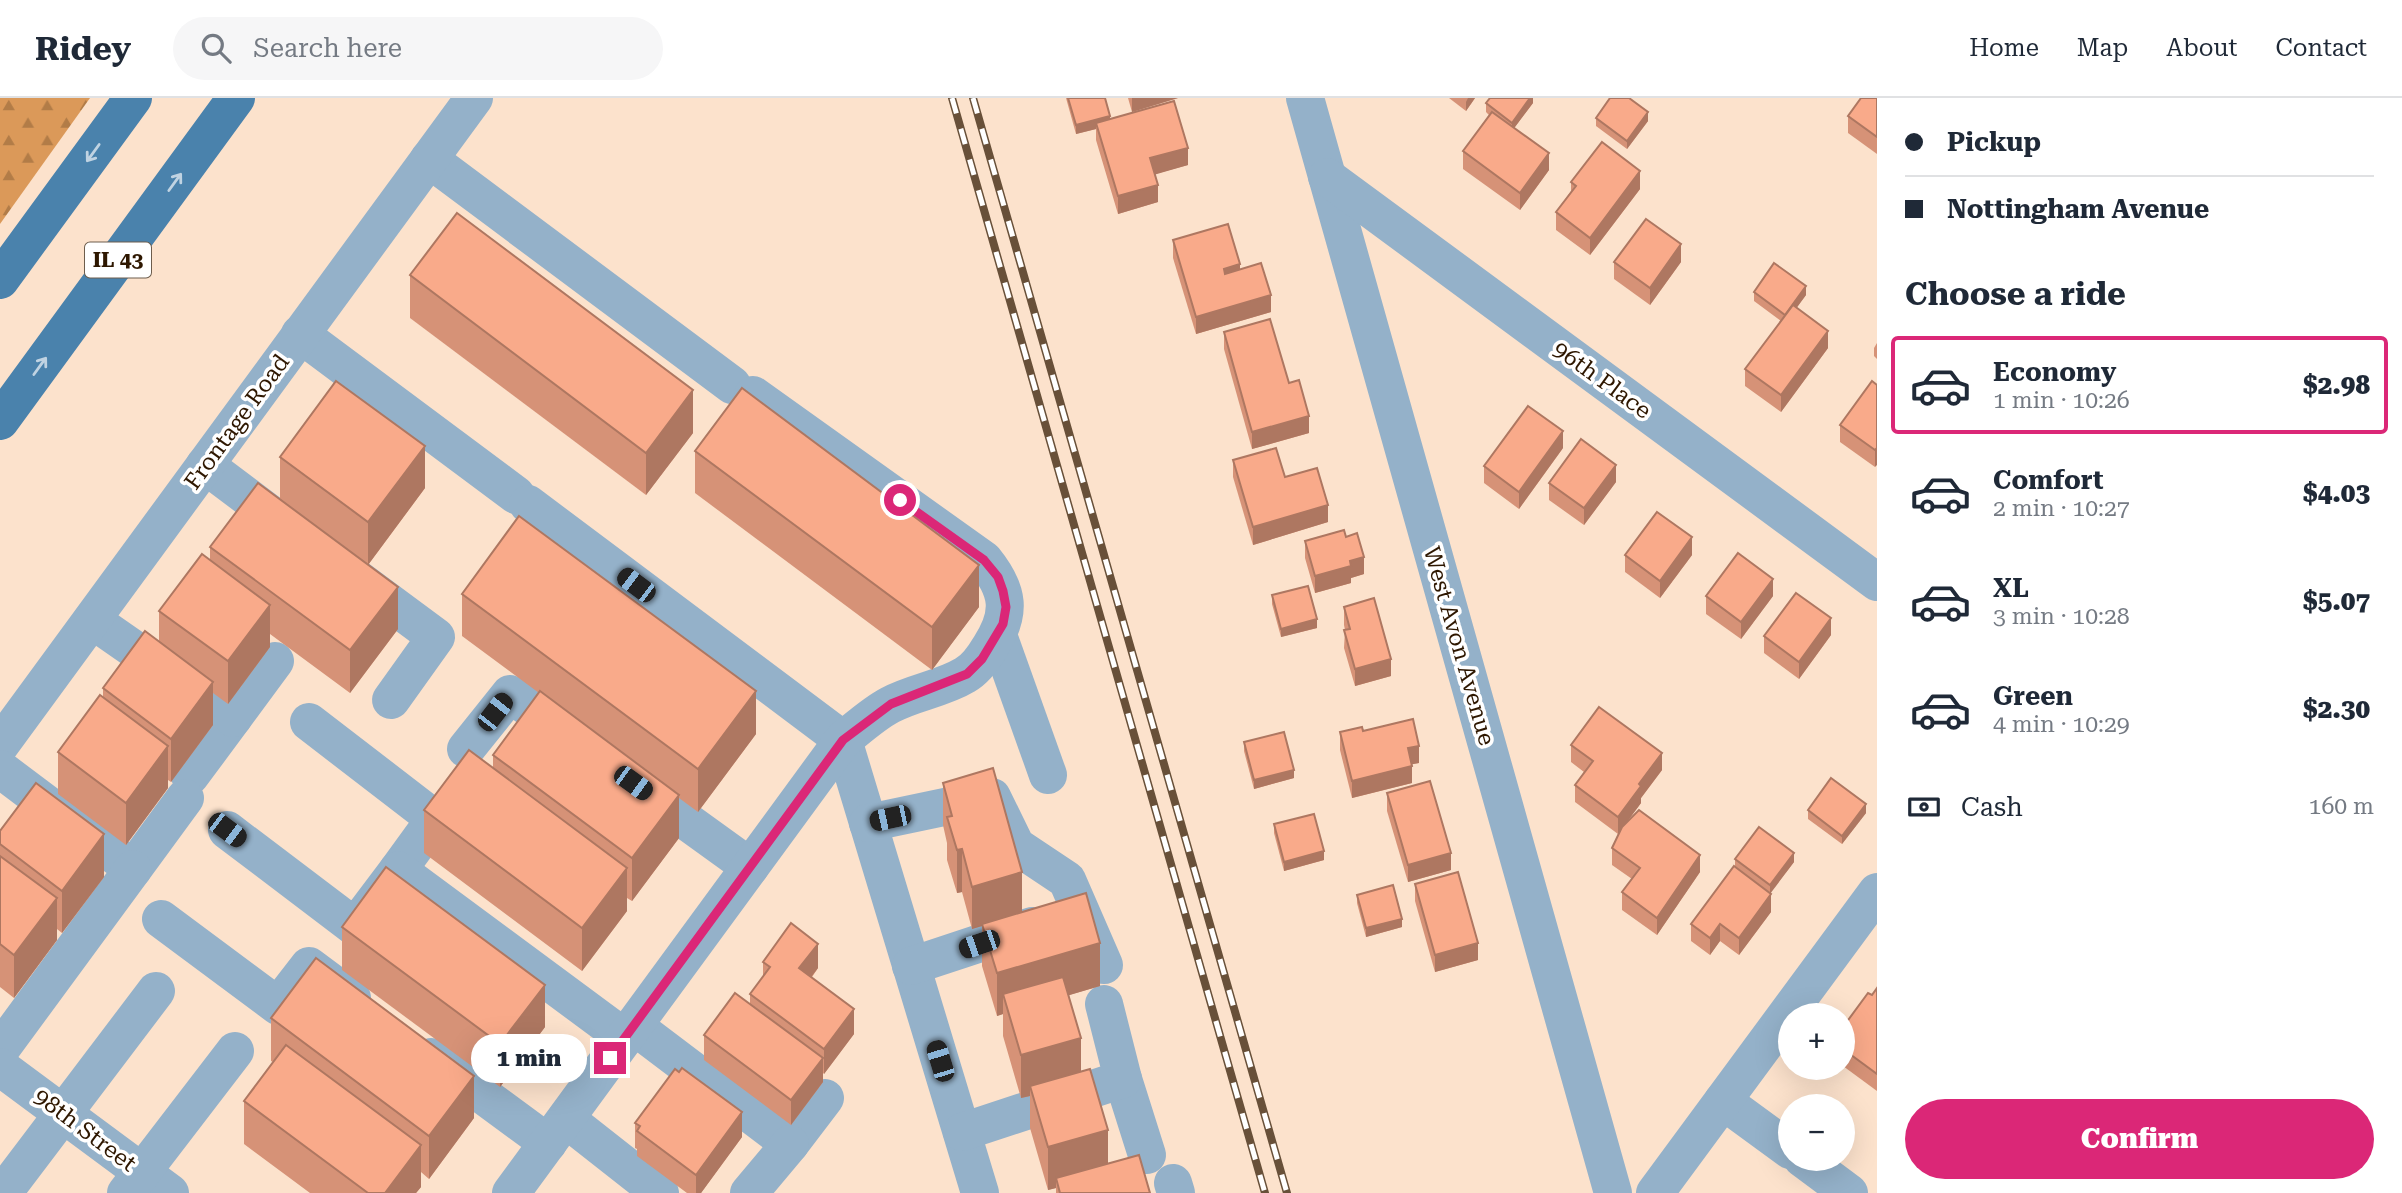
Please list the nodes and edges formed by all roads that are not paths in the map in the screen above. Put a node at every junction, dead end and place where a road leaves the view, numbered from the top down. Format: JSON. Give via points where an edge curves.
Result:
{"nodes":[{"id":1,"x":133,"y":98,"type":"edge"},
{"id":2,"x":236,"y":98,"type":"edge"},
{"id":3,"x":474,"y":98,"type":"edge"},
{"id":4,"x":1310,"y":102,"type":"edge"},
{"id":5,"x":429,"y":159,"type":"junction"},
{"id":6,"x":1327,"y":177,"type":"junction"},
{"id":7,"x":0,"y":280,"type":"edge"},
{"id":8,"x":300,"y":334,"type":"junction"},
{"id":9,"x":0,"y":421,"type":"edge"},
{"id":10,"x":205,"y":464,"type":"junction"},
{"id":11,"x":1877,"y":582,"type":"edge"},
{"id":12,"x":92,"y":620,"type":"junction"},
{"id":13,"x":998,"y":635,"type":"junction"},
{"id":14,"x":275,"y":661,"type":"dead end"},
{"id":15,"x":391,"y":700,"type":"dead end"},
{"id":16,"x":233,"y":718,"type":"junction"},
{"id":17,"x":309,"y":722,"type":"dead end"},
{"id":18,"x":843,"y":740,"type":"junction"},
{"id":19,"x":0,"y":745,"type":"edge"},
{"id":20,"x":466,"y":749,"type":"edge"},
{"id":21,"x":0,"y":769,"type":"edge"},
{"id":22,"x":1048,"y":775,"type":"dead end"},
{"id":23,"x":868,"y":823,"type":"junction"},
{"id":24,"x":227,"y":830,"type":"dead end"},
{"id":25,"x":750,"y":867,"type":"junction"},
{"id":26,"x":133,"y":869,"type":"junction"},
{"id":27,"x":398,"y":870,"type":"junction"},
{"id":28,"x":1877,"y":892,"type":"edge"},
{"id":29,"x":1080,"y":910,"type":"junction"},
{"id":30,"x":161,"y":919,"type":"dead end"},
{"id":31,"x":1104,"y":965,"type":"dead end"},
{"id":32,"x":911,"y":966,"type":"junction"},
{"id":33,"x":156,"y":991,"type":"dead end"},
{"id":34,"x":1104,"y":1004,"type":"dead end"},
{"id":35,"x":629,"y":1032,"type":"junction"},
{"id":36,"x":0,"y":1050,"type":"edge"},
{"id":37,"x":235,"y":1051,"type":"dead end"},
{"id":38,"x":0,"y":1067,"type":"edge"},
{"id":39,"x":1123,"y":1079,"type":"junction"},
{"id":40,"x":825,"y":1098,"type":"dead end"},
{"id":41,"x":1723,"y":1101,"type":"junction"},
{"id":42,"x":64,"y":1115,"type":"junction"},
{"id":43,"x":557,"y":1131,"type":"junction"},
{"id":44,"x":962,"y":1132,"type":"junction"},
{"id":45,"x":1778,"y":1141,"type":"edge"},
{"id":46,"x":790,"y":1144,"type":"junction"},
{"id":47,"x":1147,"y":1155,"type":"dead end"},
{"id":48,"x":1819,"y":1171,"type":"edge"},
{"id":49,"x":146,"y":1186,"type":"edge"},
{"id":50,"x":521,"y":1190,"type":"edge"},
{"id":51,"x":3,"y":1193,"type":"edge"},
{"id":52,"x":660,"y":1193,"type":"edge"},
{"id":53,"x":749,"y":1193,"type":"edge"},
{"id":54,"x":980,"y":1193,"type":"edge"},
{"id":55,"x":1613,"y":1193,"type":"edge"},
{"id":56,"x":1655,"y":1193,"type":"edge"},
{"id":57,"x":1849,"y":1193,"type":"edge"}],
"edges":[{"from":1,"to":7,"type":"main road","one_way":true},
{"from":9,"to":2,"type":"main road","number":"IL 43","one_way":true},
{"from":3,"to":5,"type":"street","name":"Frontage Road"},
{"from":4,"to":6,"type":"street","name":"West Avon Avenue"},
{"from":5,"to":8,"type":"street","name":"Frontage Road"},
{"from":5,"to":13,"type":"street","via":[[742,390],[984,560],[998,577],[1006,607]]},
{"from":6,"to":11,"type":"street","name":"96th Place"},
{"from":6,"to":55,"type":"street","name":"West Avon Avenue"},
{"from":8,"to":10,"type":"street","name":"Frontage Road"},
{"from":8,"to":18,"type":"street"},
{"from":10,"to":12,"type":"street","name":"Frontage Road"},
{"from":10,"to":15,"type":"street","via":[[436,637]]},
{"from":12,"to":16,"type":"street"},
{"from":12,"to":19,"type":"street","name":"Frontage Road"},
{"from":13,"to":18,"type":"street","via":[[967,674],[891,704]]},
{"from":13,"to":22,"type":"street"},
{"from":14,"to":16,"type":"street"},
{"from":16,"to":26,"type":"street"},
{"from":17,"to":27,"type":"street","via":[[435,819]]},
{"from":18,"to":23,"type":"street"},
{"from":18,"to":25,"type":"street"},
{"from":20,"to":25,"type":"street","via":[[510,694]]},
{"from":21,"to":26,"type":"street"},
{"from":23,"to":29,"type":"street","via":[[992,797],[1016,846],[1067,880]]},
{"from":23,"to":32,"type":"street"},
{"from":24,"to":27,"type":"street","via":[[355,927]]},
{"from":25,"to":35,"type":"street"},
{"from":26,"to":36,"type":"street"},
{"from":27,"to":35,"type":"street"},
{"from":28,"to":41,"type":"street"},
{"from":29,"to":31,"type":"street"},
{"from":29,"to":32,"type":"street"},
{"from":30,"to":43,"type":"street","via":[[278,1006],[309,965],[395,1029]]},
{"from":32,"to":44,"type":"street"},
{"from":33,"to":42,"type":"street"},
{"from":34,"to":39,"type":"street"},
{"from":35,"to":43,"type":"street"},
{"from":35,"to":46,"type":"street"},
{"from":37,"to":49,"type":"street"},
{"from":38,"to":42,"type":"street","name":"98th Street"},
{"from":39,"to":44,"type":"street"},
{"from":39,"to":47,"type":"street"},
{"from":40,"to":46,"type":"street"},
{"from":41,"to":45,"type":"street"},
{"from":41,"to":56,"type":"street"},
{"from":42,"to":49,"type":"street","name":"98th Street"},
{"from":42,"to":51,"type":"street"},
{"from":43,"to":50,"type":"street"},
{"from":43,"to":52,"type":"street"},
{"from":44,"to":54,"type":"street"},
{"from":46,"to":53,"type":"street"},
{"from":48,"to":57,"type":"street"}]}
